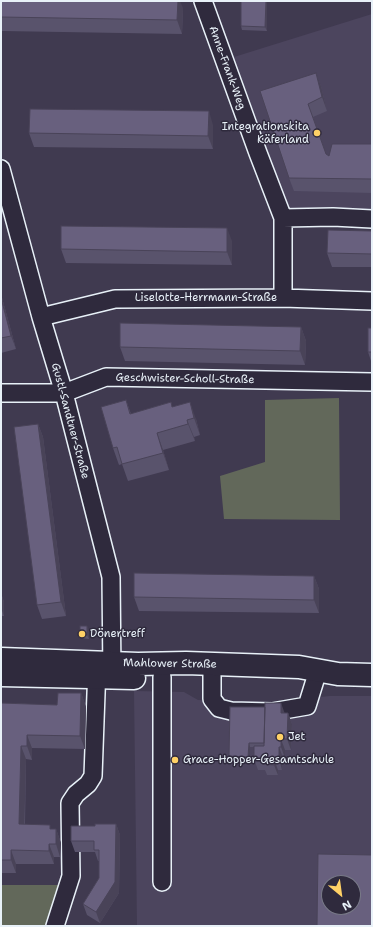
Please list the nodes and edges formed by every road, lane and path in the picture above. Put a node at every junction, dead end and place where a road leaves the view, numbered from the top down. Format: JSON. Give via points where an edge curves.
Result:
{"nodes":[{"id":1,"x":203,"y":1,"type":"edge"},
{"id":2,"x":1,"y":169,"type":"edge"},
{"id":3,"x":283,"y":218,"type":"junction"},
{"id":4,"x":372,"y":219,"type":"edge"},
{"id":5,"x":283,"y":298,"type":"junction"},
{"id":6,"x":372,"y":301,"type":"edge"},
{"id":7,"x":41,"y":317,"type":"junction"},
{"id":8,"x":372,"y":382,"type":"edge"},
{"id":9,"x":1,"y":393,"type":"edge"},
{"id":10,"x":64,"y":393,"type":"junction"},
{"id":11,"x":1,"y":659,"type":"edge"},
{"id":12,"x":104,"y":670,"type":"junction"},
{"id":13,"x":212,"y":671,"type":"junction"},
{"id":14,"x":1,"y":675,"type":"edge"},
{"id":15,"x":327,"y":676,"type":"junction"},
{"id":16,"x":372,"y":676,"type":"edge"},
{"id":17,"x":162,"y":678,"type":"junction"},
{"id":18,"x":162,"y":882,"type":"dead end"},
{"id":19,"x":55,"y":926,"type":"edge"}],
"edges":[{"from":1,"to":3,"type":"street","name":"Anne-Frank-Weg"},
{"from":2,"to":7,"type":"street","name":"Gustl-Sandtner-Straße"},
{"from":3,"to":4,"type":"street"},
{"from":3,"to":5,"type":"street","name":"Anne-Frank-Weg"},
{"from":5,"to":6,"type":"street","name":"Liselotte-Herrmann-Straße"},
{"from":5,"to":7,"type":"street","name":"Liselotte-Herrmann-Straße","via":[[115,299]]},
{"from":7,"to":10,"type":"street","name":"Gustl-Sandtner-Straße"},
{"from":8,"to":10,"type":"street","name":"Geschwister-Scholl-Straße","via":[[106,378]]},
{"from":9,"to":10,"type":"street","name":"Geschwister-Scholl-Straße"},
{"from":10,"to":12,"type":"street","name":"Gustl-Sandtner-Straße","via":[[111,577]]},
{"from":11,"to":12,"type":"main road","name":"Mahlower Straße"},
{"from":12,"to":13,"type":"main road","name":"Mahlower Straße"},
{"from":12,"to":14,"type":"main road","name":"Mahlower Straße"},
{"from":12,"to":17,"type":"main road","name":"Mahlower Straße"},
{"from":12,"to":19,"type":"street","name":"Gustl-Sandtner-Straße","via":[[93,776],[70,803],[71,876]]},
{"from":13,"to":15,"type":"main road","name":"Mahlower Straße","via":[[293,680]]},
{"from":13,"to":15,"type":"street","via":[[212,699],[219,708],[231,711],[272,712],[307,706]]},
{"from":13,"to":17,"type":"main road","name":"Mahlower Straße"},
{"from":15,"to":16,"type":"main road","name":"Mahlower Straße"},
{"from":17,"to":18,"type":"street"}]}
